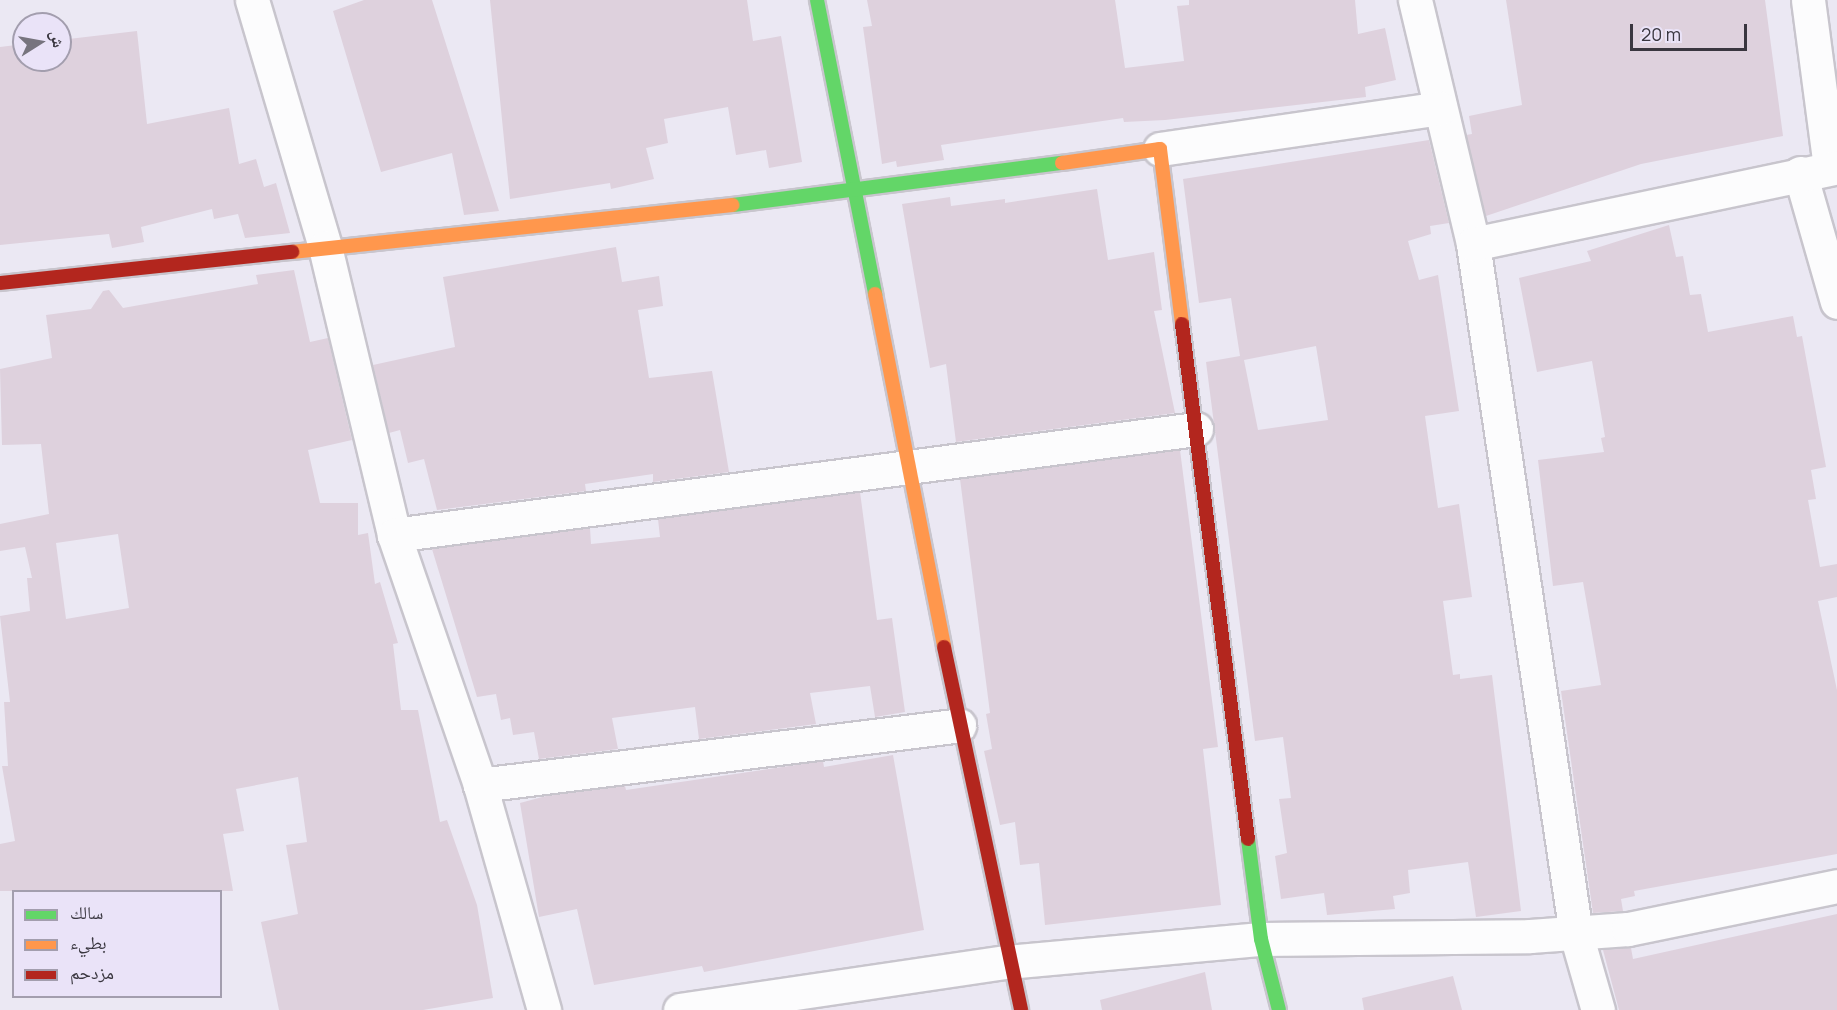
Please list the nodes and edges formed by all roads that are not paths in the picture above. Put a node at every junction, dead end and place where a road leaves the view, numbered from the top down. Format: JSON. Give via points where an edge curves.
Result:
{"nodes":[{"id":1,"x":252,"y":0,"type":"edge"},
{"id":2,"x":817,"y":0,"type":"edge"},
{"id":3,"x":1415,"y":0,"type":"edge"},
{"id":4,"x":1808,"y":0,"type":"edge"},
{"id":5,"x":1440,"y":108,"type":"junction"},
{"id":6,"x":1160,"y":149,"type":"junction"},
{"id":7,"x":1822,"y":169,"type":"edge"},
{"id":8,"x":852,"y":192,"type":"junction"},
{"id":9,"x":1473,"y":244,"type":"junction"},
{"id":10,"x":325,"y":247,"type":"junction"},
{"id":11,"x":0,"y":283,"type":"edge"},
{"id":12,"x":1837,"y":302,"type":"edge"},
{"id":13,"x":1196,"y":429,"type":"junction"},
{"id":14,"x":907,"y":465,"type":"junction"},
{"id":15,"x":394,"y":535,"type":"junction"},
{"id":16,"x":959,"y":725,"type":"junction"},
{"id":17,"x":480,"y":785,"type":"junction"},
{"id":18,"x":1837,"y":886,"type":"edge"},
{"id":19,"x":1576,"y":934,"type":"junction"},
{"id":20,"x":1261,"y":939,"type":"junction"},
{"id":21,"x":1007,"y":962,"type":"junction"},
{"id":22,"x":777,"y":1003,"type":"edge"},
{"id":23,"x":544,"y":1010,"type":"edge"},
{"id":24,"x":680,"y":1010,"type":"edge"},
{"id":25,"x":1021,"y":1010,"type":"edge"},
{"id":26,"x":1280,"y":1010,"type":"edge"},
{"id":27,"x":1598,"y":1010,"type":"edge"}],
"edges":[{"from":1,"to":10,"type":"street"},
{"from":2,"to":8,"type":"street"},
{"from":3,"to":5,"type":"street"},
{"from":4,"to":7,"type":"street"},
{"from":5,"to":6,"type":"street"},
{"from":5,"to":9,"type":"street"},
{"from":6,"to":8,"type":"street"},
{"from":6,"to":13,"type":"street"},
{"from":7,"to":9,"type":"street"},
{"from":7,"to":12,"type":"street"},
{"from":8,"to":10,"type":"street"},
{"from":8,"to":14,"type":"street"},
{"from":9,"to":19,"type":"street"},
{"from":10,"to":11,"type":"street"},
{"from":10,"to":15,"type":"street"},
{"from":13,"to":14,"type":"street"},
{"from":13,"to":20,"type":"street"},
{"from":14,"to":15,"type":"street"},
{"from":14,"to":16,"type":"street"},
{"from":15,"to":17,"type":"street"},
{"from":16,"to":17,"type":"street"},
{"from":16,"to":21,"type":"street"},
{"from":17,"to":23,"type":"street"},
{"from":18,"to":19,"type":"street","via":[[1670,922]]},
{"from":19,"to":20,"type":"street"},
{"from":19,"to":27,"type":"street"},
{"from":20,"to":21,"type":"street"},
{"from":20,"to":26,"type":"street"},
{"from":21,"to":22,"type":"street"},
{"from":21,"to":25,"type":"street"},
{"from":22,"to":24,"type":"street"}]}
